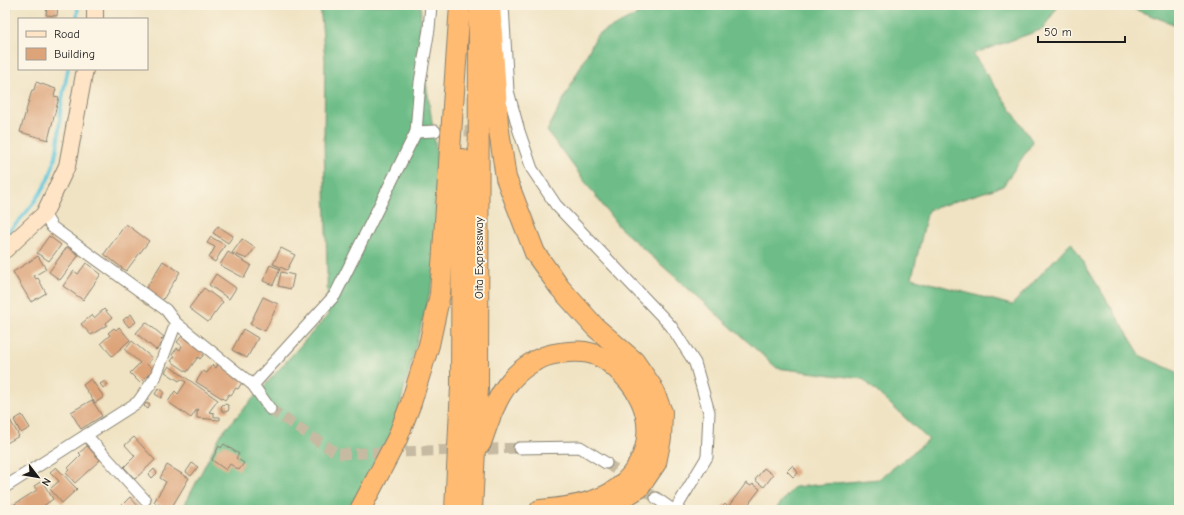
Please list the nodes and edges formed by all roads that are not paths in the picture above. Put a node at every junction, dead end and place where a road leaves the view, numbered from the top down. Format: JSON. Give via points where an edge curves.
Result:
{"nodes":[{"id":1,"x":95,"y":5,"type":"edge"},
{"id":2,"x":431,"y":5,"type":"edge"},
{"id":3,"x":461,"y":5,"type":"edge"},
{"id":4,"x":478,"y":5,"type":"edge"},
{"id":5,"x":490,"y":5,"type":"edge"},
{"id":6,"x":503,"y":5,"type":"edge"},
{"id":7,"x":95,"y":18,"type":"edge"},
{"id":8,"x":85,"y":70,"type":"edge"},
{"id":9,"x":435,"y":131,"type":"tunnel mouth"},
{"id":10,"x":416,"y":132,"type":"junction"},
{"id":11,"x":44,"y":214,"type":"junction"},
{"id":12,"x":6,"y":248,"type":"edge"},
{"id":13,"x":176,"y":323,"type":"junction"},
{"id":14,"x":253,"y":385,"type":"junction"},
{"id":15,"x":270,"y":409,"type":"tunnel mouth"},
{"id":16,"x":86,"y":435,"type":"junction"},
{"id":17,"x":519,"y":448,"type":"tunnel mouth"},
{"id":18,"x":606,"y":463,"type":"tunnel mouth"},
{"id":19,"x":473,"y":466,"type":"junction"},
{"id":20,"x":5,"y":487,"type":"edge"},
{"id":21,"x":656,"y":498,"type":"tunnel mouth"},
{"id":22,"x":145,"y":500,"type":"dead end"},
{"id":23,"x":464,"y":507,"type":"edge"},
{"id":24,"x":360,"y":510,"type":"edge"},
{"id":25,"x":540,"y":510,"type":"edge"},
{"id":26,"x":598,"y":510,"type":"edge"},
{"id":27,"x":674,"y":510,"type":"edge"}],
"edges":[{"from":1,"to":7,"type":"street"},
{"from":2,"to":10,"type":"street"},
{"from":3,"to":23,"type":"highway","name":"Oita Expressway","via":[[461,386]]},
{"from":3,"to":24,"type":"highway","via":[[440,294],[429,344],[411,403],[397,439]]},
{"from":4,"to":19,"type":"highway","name":"Oita Expressway","via":[[479,300],[478,388]]},
{"from":5,"to":26,"type":"highway","via":[[498,124],[506,178],[535,253],[560,288],[595,328],[634,360],[652,387],[662,412],[661,438],[656,463],[639,488]]},
{"from":6,"to":27,"type":"street","via":[[513,131],[532,169],[556,205],[672,326],[695,364],[709,412],[707,457]]},
{"from":8,"to":11,"type":"street","via":[[67,166]]},
{"from":9,"to":10,"type":"street"},
{"from":10,"to":14,"type":"street","via":[[335,295]]},
{"from":11,"to":12,"type":"street"},
{"from":11,"to":13,"type":"street","via":[[52,227],[166,310]]},
{"from":13,"to":14,"type":"street"},
{"from":13,"to":16,"type":"street","via":[[155,378],[138,402]]},
{"from":14,"to":15,"type":"street"},
{"from":16,"to":20,"type":"street"},
{"from":16,"to":22,"type":"street"},
{"from":17,"to":18,"type":"street","via":[[580,447]]},
{"from":19,"to":23,"type":"highway","name":"Oita Expressway"},
{"from":19,"to":25,"type":"highway","via":[[494,406],[507,384],[522,369],[552,354],[578,351],[599,356],[618,369],[634,386],[642,400],[649,431],[643,454],[632,474],[617,489],[598,498],[564,508]]},
{"from":21,"to":27,"type":"street"}]}
